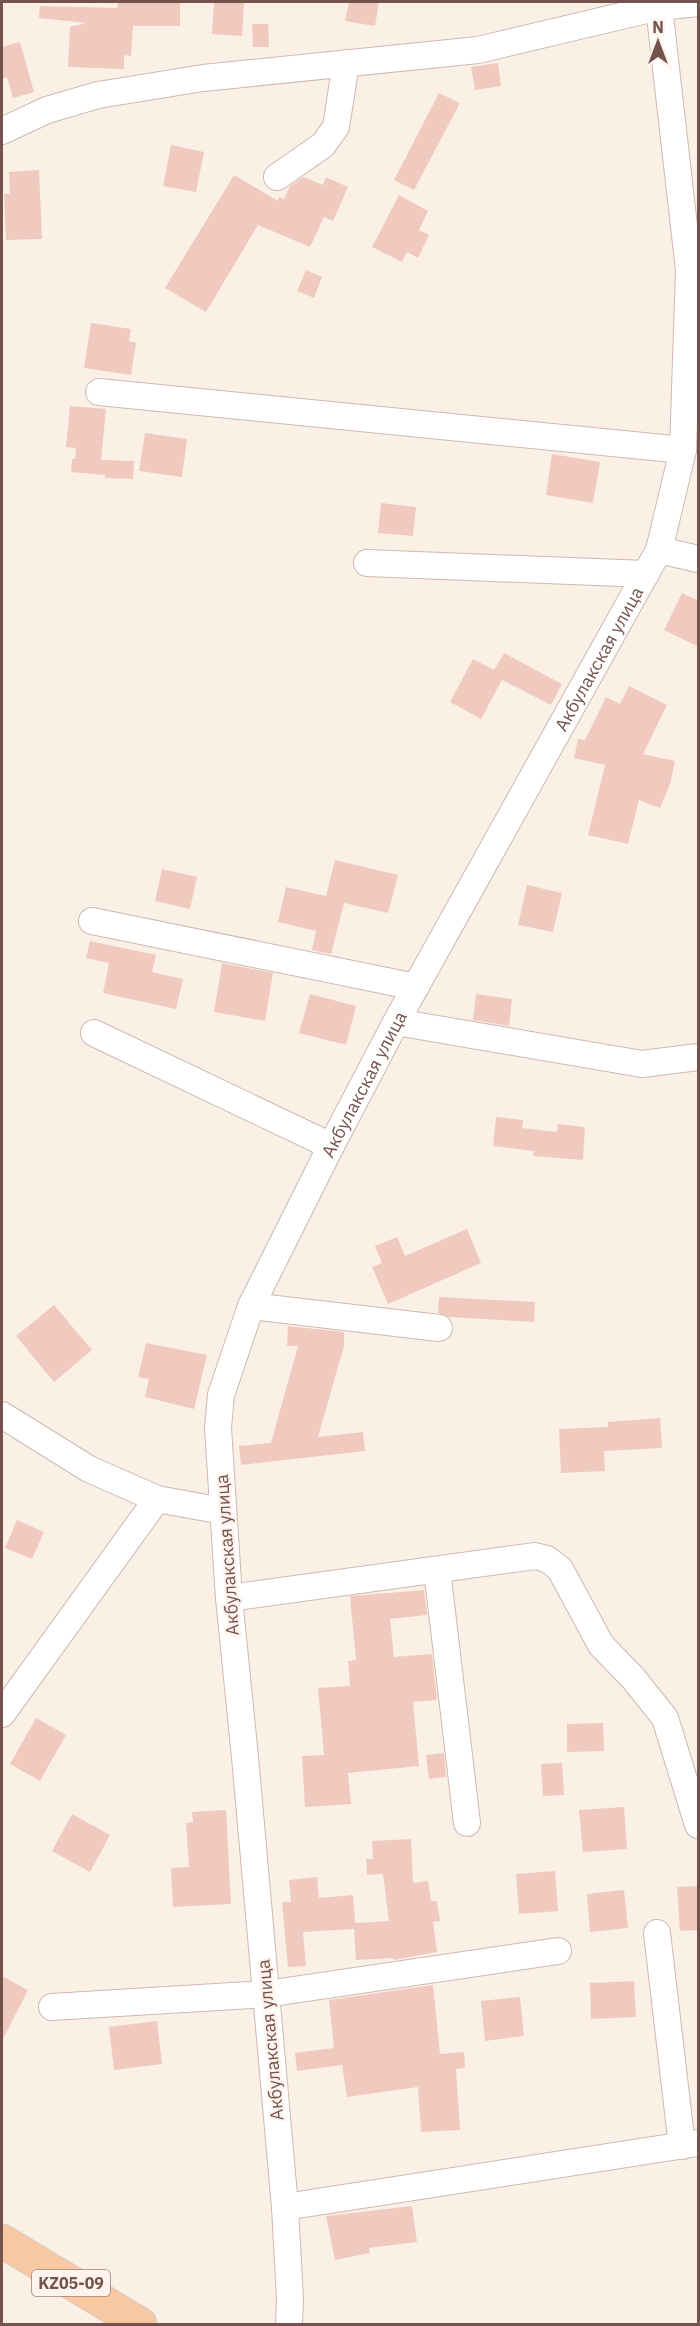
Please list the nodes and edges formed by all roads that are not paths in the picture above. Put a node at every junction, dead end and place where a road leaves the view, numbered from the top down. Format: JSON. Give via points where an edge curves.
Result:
{"nodes":[{"id":1,"x":694,"y":2,"type":"edge"},
{"id":2,"x":699,"y":3,"type":"edge"},
{"id":3,"x":660,"y":7,"type":"junction"},
{"id":4,"x":346,"y":63,"type":"junction"},
{"id":5,"x":2,"y":131,"type":"edge"},
{"id":6,"x":277,"y":177,"type":"dead end"},
{"id":7,"x":694,"y":271,"type":"edge"},
{"id":8,"x":99,"y":392,"type":"dead end"},
{"id":9,"x":683,"y":450,"type":"junction"},
{"id":10,"x":659,"y":550,"type":"junction"},
{"id":11,"x":699,"y":559,"type":"edge"},
{"id":12,"x":367,"y":563,"type":"dead end"},
{"id":13,"x":646,"y":573,"type":"junction"},
{"id":14,"x":92,"y":921,"type":"dead end"},
{"id":15,"x":416,"y":987,"type":"junction"},
{"id":16,"x":396,"y":1022,"type":"junction"},
{"id":17,"x":94,"y":1033,"type":"dead end"},
{"id":18,"x":699,"y":1057,"type":"edge"},
{"id":19,"x":331,"y":1146,"type":"junction"},
{"id":20,"x":251,"y":1306,"type":"junction"},
{"id":21,"x":439,"y":1328,"type":"dead end"},
{"id":22,"x":2,"y":1415,"type":"edge"},
{"id":23,"x":157,"y":1499,"type":"junction"},
{"id":24,"x":223,"y":1511,"type":"junction"},
{"id":25,"x":437,"y":1570,"type":"junction"},
{"id":26,"x":229,"y":1598,"type":"junction"},
{"id":27,"x":2,"y":1714,"type":"edge"},
{"id":28,"x":467,"y":1823,"type":"dead end"},
{"id":29,"x":699,"y":1825,"type":"edge"},
{"id":30,"x":657,"y":1933,"type":"dead end"},
{"id":31,"x":558,"y":1951,"type":"dead end"},
{"id":32,"x":266,"y":1994,"type":"junction"},
{"id":33,"x":52,"y":2007,"type":"dead end"},
{"id":34,"x":691,"y":2145,"type":"edge"},
{"id":35,"x":285,"y":2206,"type":"junction"},
{"id":36,"x":2,"y":2241,"type":"edge"},
{"id":37,"x":140,"y":2325,"type":"edge"},
{"id":38,"x":289,"y":2325,"type":"edge"}],
"edges":[{"from":1,"to":2,"type":"street"},
{"from":1,"to":3,"type":"street"},
{"from":3,"to":4,"type":"street","via":[[478,50]]},
{"from":3,"to":7,"type":"street","name":"Акбулакская улица"},
{"from":4,"to":5,"type":"street","via":[[203,78],[98,95],[47,110]]},
{"from":4,"to":6,"type":"street","via":[[336,128],[323,145]]},
{"from":7,"to":9,"type":"street","name":"Акбулакская улица"},
{"from":8,"to":9,"type":"street"},
{"from":9,"to":10,"type":"street","name":"Акбулакская улица"},
{"from":10,"to":11,"type":"street"},
{"from":10,"to":13,"type":"street","name":"Акбулакская улица"},
{"from":12,"to":13,"type":"street"},
{"from":13,"to":15,"type":"street","name":"Акбулакская улица"},
{"from":14,"to":15,"type":"street"},
{"from":15,"to":16,"type":"street","name":"Акбулакская улица"},
{"from":16,"to":18,"type":"street","via":[[642,1064]]},
{"from":16,"to":19,"type":"street","name":"Акбулакская улица"},
{"from":17,"to":19,"type":"street"},
{"from":19,"to":20,"type":"street","name":"Акбулакская улица"},
{"from":20,"to":21,"type":"street"},
{"from":20,"to":24,"type":"street","name":"Акбулакская улица","via":[[220,1395]]},
{"from":22,"to":23,"type":"street","via":[[89,1469]]},
{"from":23,"to":24,"type":"street"},
{"from":23,"to":27,"type":"street"},
{"from":24,"to":26,"type":"street","name":"Акбулакская улица"},
{"from":25,"to":26,"type":"street"},
{"from":25,"to":28,"type":"street"},
{"from":25,"to":29,"type":"street","via":[[535,1556],[560,1569],[601,1645],[665,1718]]},
{"from":26,"to":32,"type":"street","name":"Акбулакская улица"},
{"from":30,"to":34,"type":"street"},
{"from":31,"to":32,"type":"street"},
{"from":32,"to":33,"type":"street"},
{"from":32,"to":35,"type":"street","name":"Акбулакская улица"},
{"from":34,"to":35,"type":"street"},
{"from":35,"to":38,"type":"street","name":"Акбулакская улица"},
{"from":36,"to":37,"type":"main road","number":"KZ05-09"}]}
